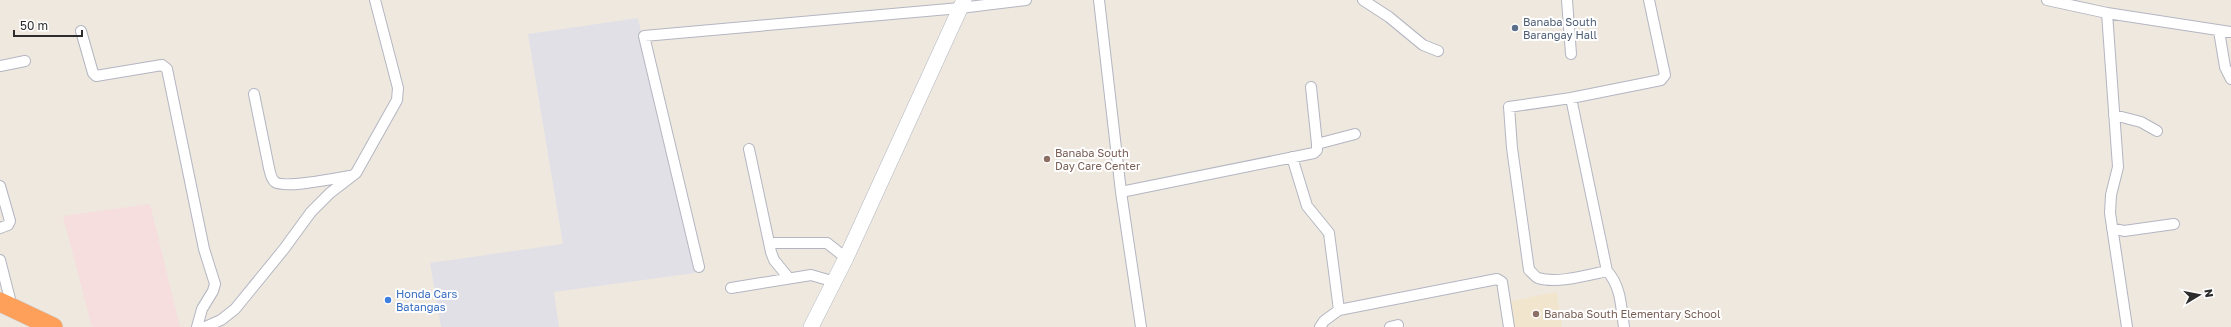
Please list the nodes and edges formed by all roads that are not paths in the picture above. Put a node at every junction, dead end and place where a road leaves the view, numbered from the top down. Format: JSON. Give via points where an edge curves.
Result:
{"nodes":[{"id":1,"x":375,"y":0,"type":"edge"},
{"id":2,"x":1026,"y":0,"type":"edge"},
{"id":3,"x":1099,"y":0,"type":"edge"},
{"id":4,"x":1363,"y":0,"type":"edge"},
{"id":5,"x":1567,"y":0,"type":"edge"},
{"id":6,"x":1649,"y":0,"type":"edge"},
{"id":7,"x":2047,"y":0,"type":"edge"},
{"id":8,"x":962,"y":4,"type":"edge"},
{"id":9,"x":2107,"y":13,"type":"junction"},
{"id":10,"x":81,"y":31,"type":"dead end"},
{"id":11,"x":2219,"y":31,"type":"junction"},
{"id":12,"x":2231,"y":32,"type":"edge"},
{"id":13,"x":1438,"y":51,"type":"dead end"},
{"id":14,"x":1571,"y":54,"type":"dead end"},
{"id":15,"x":25,"y":61,"type":"dead end"},
{"id":16,"x":0,"y":66,"type":"edge"},
{"id":17,"x":2231,"y":79,"type":"edge"},
{"id":18,"x":1311,"y":87,"type":"dead end"},
{"id":19,"x":254,"y":94,"type":"dead end"},
{"id":20,"x":1571,"y":98,"type":"junction"},
{"id":21,"x":2114,"y":115,"type":"junction"},
{"id":22,"x":2157,"y":131,"type":"dead end"},
{"id":23,"x":1355,"y":134,"type":"dead end"},
{"id":24,"x":1317,"y":144,"type":"junction"},
{"id":25,"x":748,"y":149,"type":"dead end"},
{"id":26,"x":1292,"y":157,"type":"junction"},
{"id":27,"x":350,"y":176,"type":"junction"},
{"id":28,"x":0,"y":186,"type":"edge"},
{"id":29,"x":1121,"y":192,"type":"junction"},
{"id":30,"x":2174,"y":224,"type":"dead end"},
{"id":31,"x":0,"y":228,"type":"edge"},
{"id":32,"x":2112,"y":228,"type":"junction"},
{"id":33,"x":770,"y":243,"type":"junction"},
{"id":34,"x":846,"y":258,"type":"junction"},
{"id":35,"x":0,"y":260,"type":"edge"},
{"id":36,"x":699,"y":267,"type":"dead end"},
{"id":37,"x":1607,"y":271,"type":"junction"},
{"id":38,"x":788,"y":277,"type":"junction"},
{"id":39,"x":835,"y":282,"type":"junction"},
{"id":40,"x":731,"y":288,"type":"dead end"},
{"id":41,"x":6,"y":304,"type":"edge"},
{"id":42,"x":1339,"y":310,"type":"junction"},
{"id":43,"x":53,"y":327,"type":"edge"},
{"id":44,"x":197,"y":327,"type":"edge"},
{"id":45,"x":205,"y":327,"type":"edge"},
{"id":46,"x":812,"y":327,"type":"edge"},
{"id":47,"x":1141,"y":327,"type":"edge"},
{"id":48,"x":1320,"y":327,"type":"edge"},
{"id":49,"x":1509,"y":327,"type":"edge"},
{"id":50,"x":1624,"y":327,"type":"edge"},
{"id":51,"x":2127,"y":327,"type":"edge"}],
"edges":[{"from":1,"to":27,"type":"street","via":[[398,88],[396,100],[356,173]]},
{"from":2,"to":8,"type":"street"},
{"from":3,"to":29,"type":"street"},
{"from":4,"to":13,"type":"street","via":[[1423,45]]},
{"from":5,"to":14,"type":"street"},
{"from":6,"to":20,"type":"street","via":[[1665,75],[1663,78]]},
{"from":7,"to":9,"type":"street"},
{"from":8,"to":34,"type":"street"},
{"from":8,"to":36,"type":"street","via":[[644,36]]},
{"from":9,"to":11,"type":"street"},
{"from":9,"to":21,"type":"street"},
{"from":10,"to":44,"type":"street","via":[[96,76],[162,65],[167,70],[204,249],[215,284]]},
{"from":11,"to":12,"type":"street"},
{"from":11,"to":17,"type":"street","via":[[2225,67]]},
{"from":15,"to":16,"type":"street"},
{"from":18,"to":24,"type":"street"},
{"from":19,"to":27,"type":"street","via":[[272,180],[280,184]]},
{"from":20,"to":37,"type":"street"},
{"from":20,"to":37,"type":"street","via":[[1509,106],[1529,270],[1537,278],[1573,278]]},
{"from":21,"to":22,"type":"street","via":[[2141,122]]},
{"from":21,"to":32,"type":"street","via":[[2118,167],[2111,196]]},
{"from":23,"to":24,"type":"street"},
{"from":24,"to":26,"type":"street","via":[[1314,153]]},
{"from":25,"to":33,"type":"street"},
{"from":26,"to":29,"type":"street"},
{"from":26,"to":42,"type":"street","via":[[1307,206],[1329,232]]},
{"from":27,"to":45,"type":"street","via":[[311,212],[236,309]]},
{"from":28,"to":31,"type":"street","via":[[10,221],[8,225]]},
{"from":29,"to":47,"type":"street"},
{"from":30,"to":32,"type":"street","via":[[2124,230]]},
{"from":32,"to":51,"type":"street"},
{"from":33,"to":34,"type":"street","via":[[827,243]]},
{"from":33,"to":38,"type":"street","via":[[774,260]]},
{"from":34,"to":39,"type":"street"},
{"from":35,"to":41,"type":"street"},
{"from":37,"to":50,"type":"street","via":[[1615,279],[1618,288]]},
{"from":38,"to":39,"type":"street","via":[[811,275]]},
{"from":38,"to":40,"type":"street"},
{"from":39,"to":46,"type":"street"},
{"from":41,"to":43,"type":"highway"},
{"from":42,"to":48,"type":"street"},
{"from":42,"to":49,"type":"street","via":[[1500,279]]}]}
